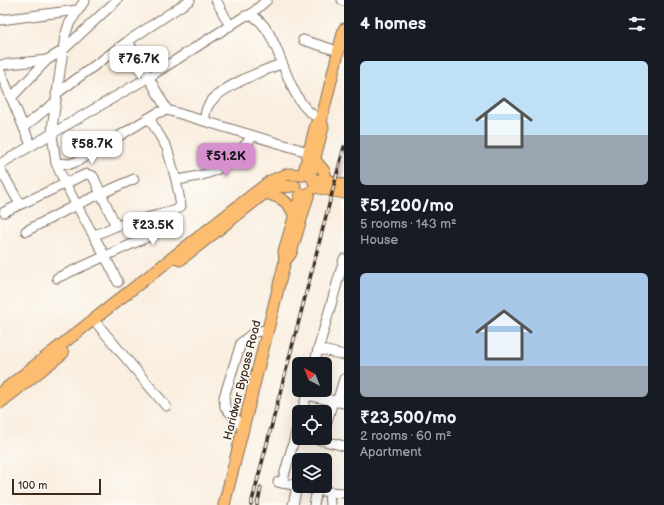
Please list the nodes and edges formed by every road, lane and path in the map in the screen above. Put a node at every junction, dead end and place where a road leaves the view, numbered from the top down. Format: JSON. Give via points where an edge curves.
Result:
{"nodes":[{"id":1,"x":85,"y":0,"type":"edge"},
{"id":2,"x":116,"y":0,"type":"edge"},
{"id":3,"x":190,"y":0,"type":"edge"},
{"id":4,"x":216,"y":0,"type":"edge"},
{"id":5,"x":267,"y":0,"type":"edge"},
{"id":6,"x":78,"y":10,"type":"junction"},
{"id":7,"x":250,"y":15,"type":"junction"},
{"id":8,"x":0,"y":20,"type":"edge"},
{"id":9,"x":230,"y":26,"type":"junction"},
{"id":10,"x":344,"y":29,"type":"edge"},
{"id":11,"x":303,"y":40,"type":"dead end"},
{"id":12,"x":128,"y":41,"type":"junction"},
{"id":13,"x":62,"y":51,"type":"junction"},
{"id":14,"x":338,"y":51,"type":"junction"},
{"id":15,"x":47,"y":60,"type":"junction"},
{"id":16,"x":281,"y":64,"type":"junction"},
{"id":17,"x":0,"y":65,"type":"edge"},
{"id":18,"x":0,"y":71,"type":"edge"},
{"id":19,"x":149,"y":77,"type":"junction"},
{"id":20,"x":11,"y":98,"type":"junction"},
{"id":21,"x":55,"y":99,"type":"junction"},
{"id":22,"x":166,"y":110,"type":"junction"},
{"id":23,"x":149,"y":118,"type":"junction"},
{"id":24,"x":321,"y":120,"type":"junction"},
{"id":25,"x":205,"y":121,"type":"junction"},
{"id":26,"x":24,"y":127,"type":"junction"},
{"id":27,"x":52,"y":134,"type":"junction"},
{"id":28,"x":253,"y":136,"type":"junction"},
{"id":29,"x":31,"y":145,"type":"junction"},
{"id":30,"x":311,"y":155,"type":"junction"},
{"id":31,"x":56,"y":163,"type":"junction"},
{"id":32,"x":0,"y":164,"type":"edge"},
{"id":33,"x":0,"y":169,"type":"edge"},
{"id":34,"x":134,"y":179,"type":"dead end"},
{"id":35,"x":176,"y":180,"type":"junction"},
{"id":36,"x":327,"y":180,"type":"junction"},
{"id":37,"x":306,"y":181,"type":"junction"},
{"id":38,"x":66,"y":184,"type":"junction"},
{"id":39,"x":344,"y":185,"type":"edge"},
{"id":40,"x":101,"y":193,"type":"junction"},
{"id":41,"x":265,"y":193,"type":"junction"},
{"id":42,"x":344,"y":193,"type":"edge"},
{"id":43,"x":20,"y":204,"type":"junction"},
{"id":44,"x":76,"y":205,"type":"junction"},
{"id":45,"x":4,"y":212,"type":"dead end"},
{"id":46,"x":162,"y":214,"type":"junction"},
{"id":47,"x":294,"y":214,"type":"junction"},
{"id":48,"x":116,"y":226,"type":"junction"},
{"id":49,"x":26,"y":231,"type":"dead end"},
{"id":50,"x":95,"y":235,"type":"junction"},
{"id":51,"x":105,"y":255,"type":"junction"},
{"id":52,"x":344,"y":259,"type":"edge"},
{"id":53,"x":285,"y":261,"type":"junction"},
{"id":54,"x":57,"y":278,"type":"dead end"},
{"id":55,"x":118,"y":282,"type":"dead end"},
{"id":56,"x":98,"y":325,"type":"junction"},
{"id":57,"x":267,"y":330,"type":"junction"},
{"id":58,"x":318,"y":349,"type":"junction"},
{"id":59,"x":344,"y":355,"type":"edge"},
{"id":60,"x":316,"y":357,"type":"edge"},
{"id":61,"x":344,"y":379,"type":"edge"},
{"id":62,"x":0,"y":393,"type":"edge"},
{"id":63,"x":323,"y":397,"type":"edge"},
{"id":64,"x":338,"y":402,"type":"edge"},
{"id":65,"x":0,"y":403,"type":"edge"},
{"id":66,"x":166,"y":406,"type":"dead end"},
{"id":67,"x":332,"y":414,"type":"edge"},
{"id":68,"x":243,"y":427,"type":"junction"},
{"id":69,"x":332,"y":443,"type":"edge"},
{"id":70,"x":293,"y":445,"type":"edge"},
{"id":71,"x":344,"y":446,"type":"edge"},
{"id":72,"x":292,"y":485,"type":"edge"},
{"id":73,"x":332,"y":492,"type":"edge"},
{"id":74,"x":344,"y":492,"type":"edge"},
{"id":75,"x":296,"y":493,"type":"edge"},
{"id":76,"x":316,"y":493,"type":"edge"},
{"id":77,"x":329,"y":493,"type":"edge"},
{"id":78,"x":224,"y":505,"type":"edge"},
{"id":79,"x":293,"y":505,"type":"edge"},
{"id":80,"x":314,"y":505,"type":"edge"},
{"id":81,"x":330,"y":505,"type":"edge"}],
"edges":[{"from":1,"to":6,"type":"street"},
{"from":2,"to":13,"type":"street"},
{"from":3,"to":12,"type":"street"},
{"from":4,"to":9,"type":"street"},
{"from":5,"to":7,"type":"street"},
{"from":6,"to":8,"type":"street"},
{"from":6,"to":13,"type":"street","via":[[67,30]]},
{"from":7,"to":9,"type":"street"},
{"from":7,"to":16,"type":"street","via":[[260,21],[266,30]]},
{"from":9,"to":19,"type":"street"},
{"from":10,"to":14,"type":"main road","name":"Haridwar Bypass Road"},
{"from":11,"to":14,"type":"street"},
{"from":12,"to":19,"type":"street"},
{"from":12,"to":21,"type":"street"},
{"from":13,"to":15,"type":"street"},
{"from":13,"to":21,"type":"street"},
{"from":14,"to":24,"type":"main road","name":"Haridwar Bypass Road"},
{"from":15,"to":17,"type":"street"},
{"from":15,"to":20,"type":"street"},
{"from":16,"to":24,"type":"street","via":[[305,108]]},
{"from":16,"to":25,"type":"street","via":[[253,74],[216,97],[207,107]]},
{"from":18,"to":20,"type":"street"},
{"from":19,"to":22,"type":"street"},
{"from":19,"to":27,"type":"street"},
{"from":20,"to":26,"type":"street"},
{"from":21,"to":26,"type":"street"},
{"from":21,"to":27,"type":"street"},
{"from":22,"to":23,"type":"street"},
{"from":22,"to":25,"type":"street","via":[[177,111]]},
{"from":23,"to":31,"type":"street","via":[[78,161],[70,164]]},
{"from":23,"to":35,"type":"street","via":[[167,148]]},
{"from":24,"to":30,"type":"main road","name":"Haridwar Bypass Road","via":[[324,126]]},
{"from":25,"to":28,"type":"street"},
{"from":26,"to":29,"type":"street"},
{"from":27,"to":29,"type":"street"},
{"from":27,"to":31,"type":"street"},
{"from":28,"to":30,"type":"street"},
{"from":28,"to":35,"type":"street","via":[[234,157],[216,171]]},
{"from":29,"to":32,"type":"street"},
{"from":30,"to":36,"type":"main road","via":[[324,171]]},
{"from":30,"to":37,"type":"main road","name":"Haridwar Bypass Road"},
{"from":31,"to":38,"type":"street"},
{"from":33,"to":43,"type":"street"},
{"from":34,"to":40,"type":"street"},
{"from":35,"to":46,"type":"street","via":[[181,206]]},
{"from":36,"to":37,"type":"main road"},
{"from":36,"to":39,"type":"main road"},
{"from":37,"to":41,"type":"main road","via":[[276,187]]},
{"from":37,"to":42,"type":"main road"},
{"from":37,"to":47,"type":"main road","name":"Haridwar Bypass Road"},
{"from":37,"to":53,"type":"main road","name":"Haridwar Bypass Road","via":[[291,253]]},
{"from":37,"to":62,"type":"main road","via":[[288,174],[270,181]]},
{"from":38,"to":40,"type":"street","via":[[89,174],[93,176]]},
{"from":38,"to":43,"type":"street"},
{"from":38,"to":44,"type":"street"},
{"from":40,"to":44,"type":"street"},
{"from":40,"to":48,"type":"street"},
{"from":41,"to":47,"type":"main road","via":[[283,198]]},
{"from":41,"to":56,"type":"main road"},
{"from":43,"to":45,"type":"street"},
{"from":44,"to":49,"type":"street"},
{"from":44,"to":50,"type":"street"},
{"from":46,"to":48,"type":"street"},
{"from":46,"to":51,"type":"street","via":[[165,228],[163,230]]},
{"from":47,"to":53,"type":"main road","name":"Haridwar Bypass Road","via":[[284,251]]},
{"from":48,"to":50,"type":"street"},
{"from":50,"to":51,"type":"street"},
{"from":51,"to":54,"type":"street"},
{"from":51,"to":55,"type":"street"},
{"from":52,"to":58,"type":"street"},
{"from":53,"to":57,"type":"main road","name":"Haridwar Bypass Road"},
{"from":56,"to":65,"type":"main road"},
{"from":56,"to":66,"type":"street"},
{"from":57,"to":68,"type":"main road","name":"Haridwar Bypass Road"},
{"from":57,"to":68,"type":"street","via":[[254,332],[241,343],[224,397],[228,412]]},
{"from":58,"to":59,"type":"street"},
{"from":58,"to":60,"type":"street"},
{"from":61,"to":64,"type":"street"},
{"from":63,"to":64,"type":"street"},
{"from":64,"to":67,"type":"street"},
{"from":68,"to":78,"type":"main road","name":"Haridwar Bypass Road"},
{"from":69,"to":71,"type":"street"},
{"from":70,"to":72,"type":"street","via":[[280,482]]},
{"from":73,"to":74,"type":"street"},
{"from":75,"to":79,"type":"street"},
{"from":76,"to":80,"type":"street"},
{"from":77,"to":81,"type":"street"}]}
